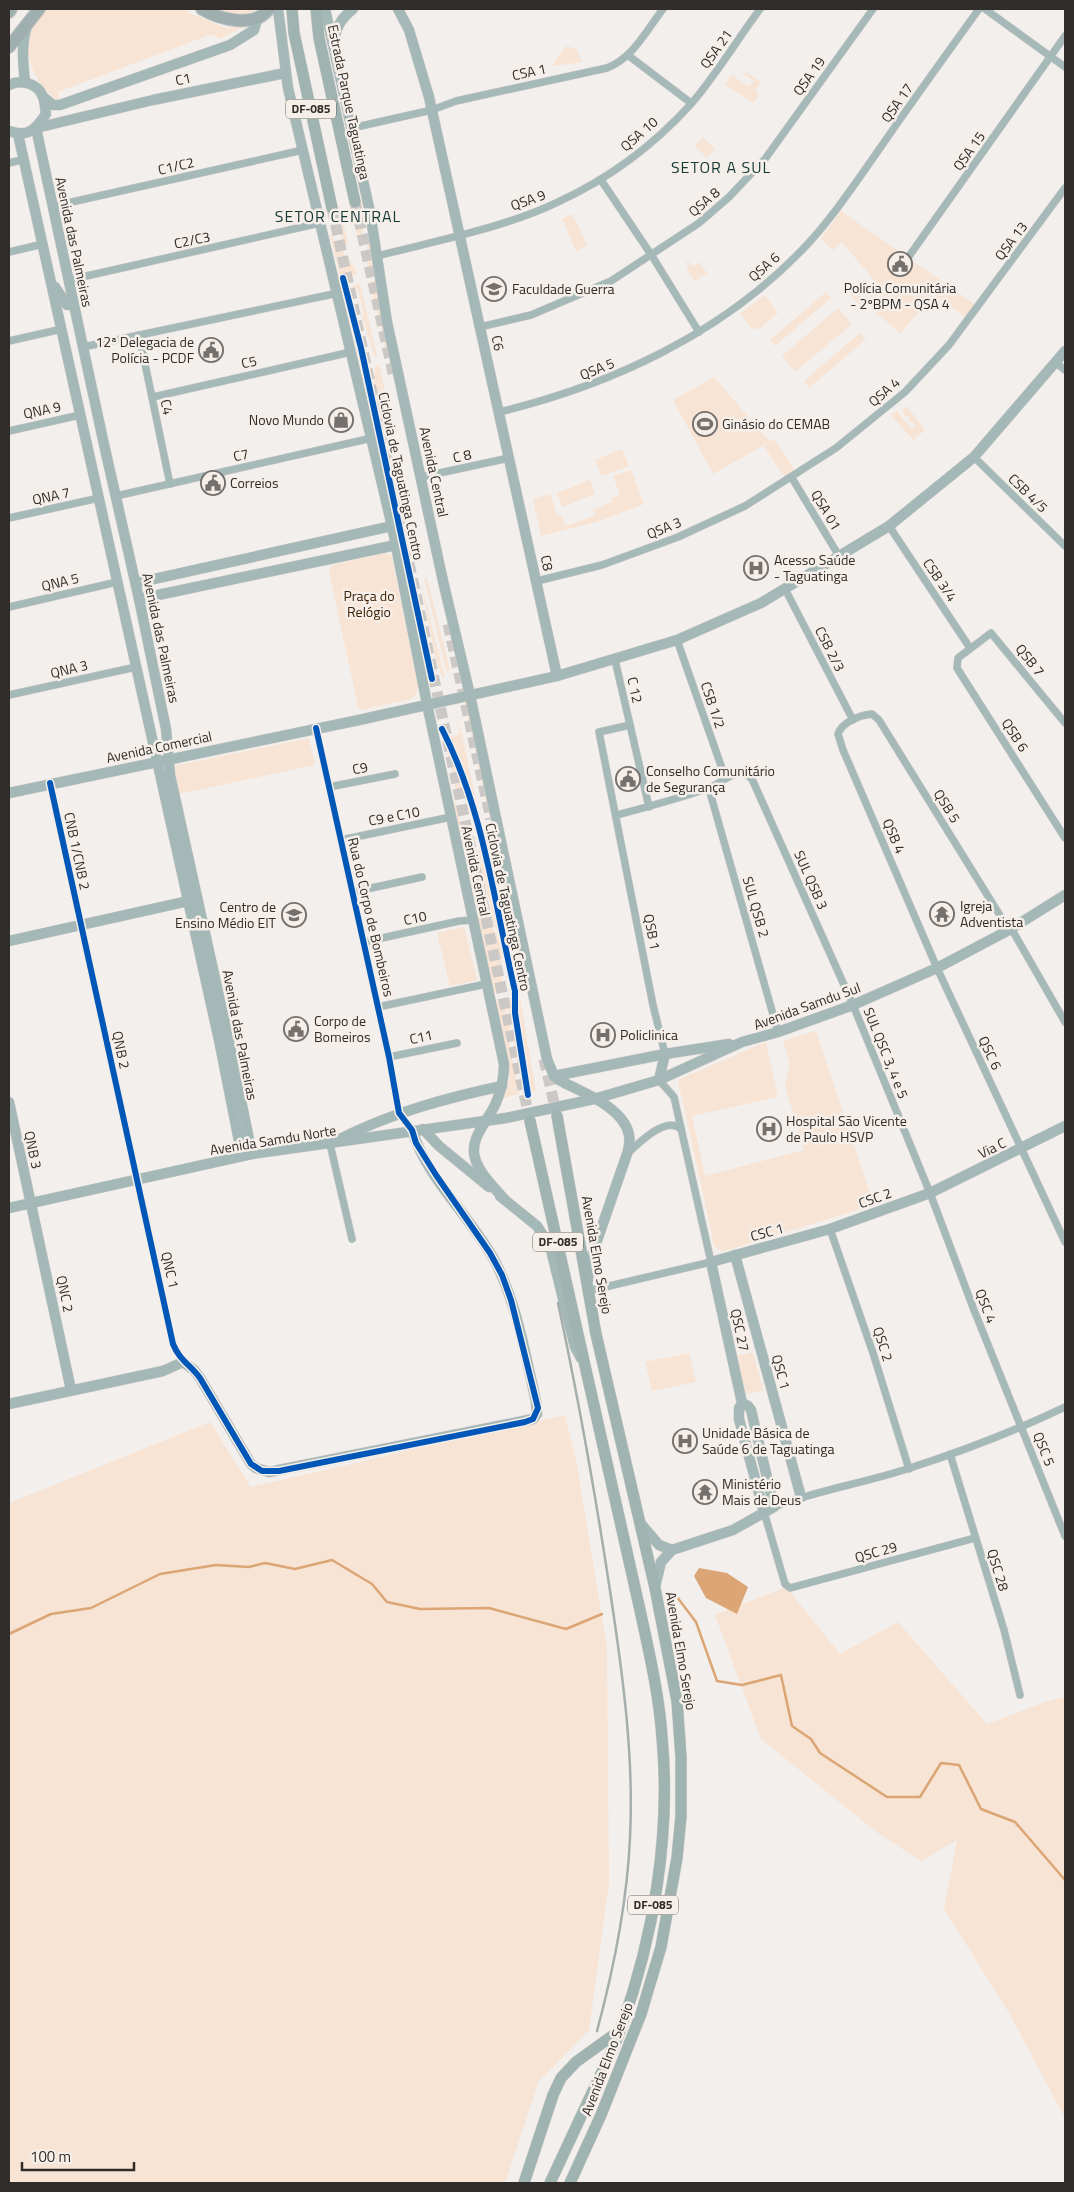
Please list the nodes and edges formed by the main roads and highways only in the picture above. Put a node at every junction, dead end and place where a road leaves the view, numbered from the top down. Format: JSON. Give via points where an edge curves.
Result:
{"nodes":[{"id":1,"x":11,"y":9,"type":"edge"},
{"id":2,"x":39,"y":9,"type":"edge"},
{"id":3,"x":202,"y":9,"type":"edge"},
{"id":4,"x":269,"y":9,"type":"edge"},
{"id":5,"x":278,"y":9,"type":"edge"},
{"id":6,"x":292,"y":9,"type":"edge"},
{"id":7,"x":316,"y":9,"type":"edge"},
{"id":8,"x":325,"y":9,"type":"edge"},
{"id":9,"x":353,"y":9,"type":"edge"},
{"id":10,"x":400,"y":10,"type":"edge"},
{"id":11,"x":9,"y":12,"type":"edge"},
{"id":12,"x":258,"y":18,"type":"junction"},
{"id":13,"x":27,"y":24,"type":"junction"},
{"id":14,"x":9,"y":47,"type":"edge"},
{"id":15,"x":333,"y":47,"type":"junction"},
{"id":16,"x":285,"y":73,"type":"junction"},
{"id":17,"x":25,"y":82,"type":"junction"},
{"id":18,"x":9,"y":85,"type":"edge"},
{"id":19,"x":43,"y":97,"type":"junction"},
{"id":20,"x":81,"y":98,"type":"junction"},
{"id":21,"x":86,"y":116,"type":"junction"},
{"id":22,"x":36,"y":128,"type":"junction"},
{"id":23,"x":13,"y":132,"type":"edge"},
{"id":24,"x":29,"y":178,"type":"junction"},
{"id":25,"x":46,"y":178,"type":"junction"},
{"id":26,"x":355,"y":202,"type":"tunnel mouth"},
{"id":27,"x":332,"y":208,"type":"tunnel mouth"},
{"id":28,"x":51,"y":282,"type":"junction"},
{"id":29,"x":72,"y":300,"type":"junction"},
{"id":30,"x":1065,"y":351,"type":"edge"},
{"id":31,"x":89,"y":375,"type":"junction"},
{"id":32,"x":73,"y":376,"type":"junction"},
{"id":33,"x":103,"y":440,"type":"junction"},
{"id":34,"x":86,"y":443,"type":"junction"},
{"id":35,"x":509,"y":458,"type":"joint"},
{"id":36,"x":121,"y":520,"type":"junction"},
{"id":37,"x":105,"y":526,"type":"junction"},
{"id":38,"x":392,"y":526,"type":"junction"},
{"id":39,"x":320,"y":542,"type":"junction"},
{"id":40,"x":396,"y":545,"type":"junction"},
{"id":41,"x":243,"y":559,"type":"junction"},
{"id":42,"x":324,"y":560,"type":"junction"},
{"id":43,"x":224,"y":563,"type":"junction"},
{"id":44,"x":246,"y":576,"type":"junction"},
{"id":45,"x":227,"y":581,"type":"junction"},
{"id":46,"x":136,"y":583,"type":"junction"},
{"id":47,"x":139,"y":599,"type":"junction"},
{"id":48,"x":557,"y":676,"type":"junction"},
{"id":49,"x":157,"y":686,"type":"junction"},
{"id":50,"x":141,"y":690,"type":"junction"},
{"id":51,"x":467,"y":696,"type":"junction"},
{"id":52,"x":431,"y":704,"type":"junction"},
{"id":53,"x":169,"y":759,"type":"junction"},
{"id":54,"x":157,"y":762,"type":"junction"},
{"id":55,"x":9,"y":793,"type":"edge"},
{"id":56,"x":1065,"y":895,"type":"edge"},
{"id":57,"x":193,"y":900,"type":"junction"},
{"id":58,"x":9,"y":941,"type":"edge"},
{"id":59,"x":742,"y":1042,"type":"junction"},
{"id":60,"x":665,"y":1054,"type":"junction"},
{"id":61,"x":554,"y":1076,"type":"junction"},
{"id":62,"x":659,"y":1080,"type":"junction"},
{"id":63,"x":502,"y":1086,"type":"junction"},
{"id":64,"x":594,"y":1099,"type":"junction"},
{"id":65,"x":9,"y":1102,"type":"edge"},
{"id":66,"x":544,"y":1110,"type":"joint"},
{"id":67,"x":557,"y":1116,"type":"tunnel mouth"},
{"id":68,"x":530,"y":1121,"type":"tunnel mouth"},
{"id":69,"x":486,"y":1122,"type":"junction"},
{"id":70,"x":1065,"y":1126,"type":"edge"},
{"id":71,"x":423,"y":1128,"type":"junction"},
{"id":72,"x":412,"y":1130,"type":"junction"},
{"id":73,"x":330,"y":1144,"type":"junction"},
{"id":74,"x":247,"y":1155,"type":"junction"},
{"id":75,"x":930,"y":1193,"type":"joint"},
{"id":76,"x":504,"y":1199,"type":"junction"},
{"id":77,"x":31,"y":1203,"type":"junction"},
{"id":78,"x":9,"y":1208,"type":"edge"},
{"id":79,"x":830,"y":1229,"type":"joint"},
{"id":80,"x":735,"y":1255,"type":"junction"},
{"id":81,"x":711,"y":1262,"type":"joint"},
{"id":82,"x":588,"y":1291,"type":"junction"},
{"id":83,"x":584,"y":1363,"type":"junction"},
{"id":84,"x":71,"y":1390,"type":"junction"},
{"id":85,"x":742,"y":1403,"type":"junction"},
{"id":86,"x":9,"y":1404,"type":"edge"},
{"id":87,"x":801,"y":1497,"type":"road end"},
{"id":88,"x":764,"y":1512,"type":"junction"},
{"id":89,"x":641,"y":1524,"type":"junction"},
{"id":90,"x":672,"y":1550,"type":"junction"},
{"id":91,"x":655,"y":1588,"type":"junction"},
{"id":92,"x":621,"y":2030,"type":"junction"},
{"id":93,"x":524,"y":2183,"type":"edge"},
{"id":94,"x":550,"y":2183,"type":"edge"},
{"id":95,"x":570,"y":2183,"type":"edge"}],
"edges":[{"from":1,"to":11,"type":"highway"},
{"from":2,"to":13,"type":"highway"},
{"from":3,"to":12,"type":"highway","via":[[228,19]]},
{"from":4,"to":12,"type":"highway"},
{"from":5,"to":16,"type":"main road","name":"Avenida Central","number":"DF-085"},
{"from":6,"to":27,"type":"main road","number":"DF-085","via":[[294,33]]},
{"from":7,"to":26,"type":"main road","name":"Estrada Parque Taguatinga","number":"DF-085","via":[[319,38]]},
{"from":8,"to":15,"type":"main road","name":"Avenida Central"},
{"from":9,"to":15,"type":"main road","via":[[343,16],[335,32]]},
{"from":10,"to":35,"type":"main road","name":"C6","via":[[432,110]]},
{"from":12,"to":20,"type":"main road","via":[[254,30],[230,45]]},
{"from":13,"to":14,"type":"highway"},
{"from":13,"to":17,"type":"main road","via":[[23,59]]},
{"from":15,"to":51,"type":"main road","name":"Avenida Central","via":[[370,212],[387,322]]},
{"from":16,"to":21,"type":"main road","name":"C1"},
{"from":16,"to":38,"type":"main road","name":"Avenida Central","number":"DF-085"},
{"from":17,"to":18,"type":"main road"},
{"from":17,"to":19,"type":"main road","via":[[37,87]]},
{"from":19,"to":20,"type":"main road","via":[[52,105],[60,106]]},
{"from":19,"to":22,"type":"main road","via":[[46,114]]},
{"from":20,"to":21,"type":"main road"},
{"from":21,"to":22,"type":"main road","name":"C1"},
{"from":22,"to":23,"type":"main road","name":"C1","via":[[28,133]]},
{"from":22,"to":25,"type":"main road","name":"Avenida das Palmeiras"},
{"from":23,"to":24,"type":"main road","name":"Avenida das Palmeiras"},
{"from":24,"to":25,"type":"main road","via":[[31,172],[38,171]]},
{"from":24,"to":28,"type":"main road","name":"Avenida das Palmeiras"},
{"from":25,"to":29,"type":"main road","name":"Avenida das Palmeiras"},
{"from":28,"to":29,"type":"main road","via":[[66,305],[70,305]]},
{"from":28,"to":32,"type":"main road","name":"Avenida das Palmeiras"},
{"from":29,"to":31,"type":"main road","name":"Avenida das Palmeiras"},
{"from":30,"to":48,"type":"main road","via":[[974,457],[888,526],[785,589],[732,617],[677,640]]},
{"from":31,"to":32,"type":"main road","via":[[80,368]]},
{"from":31,"to":33,"type":"main road","name":"Avenida das Palmeiras"},
{"from":32,"to":34,"type":"main road","name":"Avenida das Palmeiras"},
{"from":33,"to":34,"type":"main road","via":[[95,448]]},
{"from":33,"to":36,"type":"main road","name":"Avenida das Palmeiras"},
{"from":34,"to":37,"type":"main road","name":"Avenida das Palmeiras"},
{"from":35,"to":48,"type":"main road","name":"C8"},
{"from":36,"to":37,"type":"main road","via":[[114,517],[106,521]]},
{"from":36,"to":46,"type":"main road","name":"Avenida das Palmeiras"},
{"from":37,"to":50,"type":"main road","name":"Avenida das Palmeiras"},
{"from":38,"to":39,"type":"main road"},
{"from":38,"to":40,"type":"main road","name":"Avenida Central","number":"DF-085"},
{"from":39,"to":41,"type":"main road"},
{"from":39,"to":42,"type":"main road"},
{"from":40,"to":42,"type":"main road"},
{"from":40,"to":52,"type":"main road","name":"Avenida Central","number":"DF-085"},
{"from":41,"to":43,"type":"main road"},
{"from":41,"to":44,"type":"main road","via":[[239,565]]},
{"from":42,"to":44,"type":"main road"},
{"from":43,"to":45,"type":"main road","via":[[228,570]]},
{"from":43,"to":46,"type":"main road"},
{"from":44,"to":45,"type":"main road"},
{"from":45,"to":47,"type":"main road"},
{"from":46,"to":47,"type":"main road","name":"Avenida das Palmeiras"},
{"from":47,"to":49,"type":"main road","name":"Avenida das Palmeiras"},
{"from":48,"to":51,"type":"main road"},
{"from":49,"to":50,"type":"main road","via":[[150,692]]},
{"from":49,"to":53,"type":"main road","name":"Avenida das Palmeiras"},
{"from":50,"to":54,"type":"main road","name":"Avenida das Palmeiras"},
{"from":51,"to":52,"type":"main road"},
{"from":51,"to":61,"type":"main road","name":"Avenida Central","via":[[547,1059]]},
{"from":52,"to":53,"type":"main road","name":"Avenida Comercial"},
{"from":52,"to":63,"type":"main road","name":"Avenida Central","number":"DF-085","via":[[451,817],[504,1064]]},
{"from":53,"to":54,"type":"main road","name":"Avenida Comercial"},
{"from":53,"to":57,"type":"main road","name":"Avenida das Palmeiras"},
{"from":54,"to":55,"type":"main road","name":"Avenida Comercial"},
{"from":54,"to":57,"type":"main road","name":"Avenida das Palmeiras"},
{"from":56,"to":59,"type":"main road","name":"Avenida Samdu Sul","via":[[937,968],[853,1005]]},
{"from":57,"to":58,"type":"main road"},
{"from":57,"to":74,"type":"main road","name":"Avenida das Palmeiras"},
{"from":59,"to":60,"type":"main road"},
{"from":59,"to":62,"type":"main road","name":"Avenida Samdu Sul"},
{"from":60,"to":61,"type":"main road"},
{"from":60,"to":62,"type":"main road"},
{"from":61,"to":64,"type":"main road"},
{"from":62,"to":64,"type":"main road","name":"Avenida Samdu Sul"},
{"from":63,"to":69,"type":"main road","name":"Avenida Central"},
{"from":63,"to":73,"type":"main road","via":[[399,1113]]},
{"from":64,"to":66,"type":"main road","name":"Avenida Samdu Sul"},
{"from":64,"to":82,"type":"main road","via":[[611,1107],[630,1135],[627,1154],[590,1260]]},
{"from":65,"to":77,"type":"main road","name":"QNB 3"},
{"from":66,"to":69,"type":"main road","name":"Avenida Samdu Norte"},
{"from":67,"to":82,"type":"main road","name":"Avenida Elmo Serejo","number":"DF-085"},
{"from":68,"to":83,"type":"main road","name":"Avenida Elmo Serejo","number":"DF-085"},
{"from":69,"to":71,"type":"main road","name":"Avenida Samdu Norte"},
{"from":69,"to":76,"type":"main road","name":"Avenida Central","via":[[476,1136],[475,1158]]},
{"from":70,"to":75,"type":"main road","name":"Via C"},
{"from":71,"to":72,"type":"main road","name":"Avenida Samdu Norte"},
{"from":71,"to":76,"type":"main road","via":[[439,1146]]},
{"from":72,"to":73,"type":"main road","name":"Avenida Samdu Norte"},
{"from":72,"to":84,"type":"main road","via":[[416,1143],[502,1275],[538,1408],[533,1419],[269,1472],[251,1464],[200,1378],[184,1362],[163,1371]]},
{"from":73,"to":74,"type":"main road","name":"Avenida Samdu Norte"},
{"from":74,"to":77,"type":"main road","name":"Avenida Samdu Norte"},
{"from":75,"to":79,"type":"main road","name":"CSC 2"},
{"from":76,"to":83,"type":"main road","via":[[537,1226],[550,1246],[575,1346]]},
{"from":77,"to":78,"type":"main road","name":"Avenida Samdu Norte"},
{"from":77,"to":84,"type":"main road","name":"QNC 2"},
{"from":79,"to":80,"type":"main road","name":"CSC 1"},
{"from":80,"to":81,"type":"main road","name":"CSC 1"},
{"from":80,"to":87,"type":"main road","name":"QSC 1"},
{"from":81,"to":85,"type":"main road","name":"QSC 27"},
{"from":82,"to":89,"type":"main road","name":"Avenida Elmo Serejo","number":"DF-085"},
{"from":83,"to":92,"type":"main road","name":"Avenida Elmo Serejo","number":"DF-085","via":[[654,1676],[662,1737],[664,1814],[658,1873],[646,1941]]},
{"from":84,"to":86,"type":"main road"},
{"from":85,"to":88,"type":"main road","name":"QSC 27","via":[[739,1419]]},
{"from":85,"to":88,"type":"main road","name":"QSC 27","via":[[751,1410],[774,1507]]},
{"from":88,"to":90,"type":"main road","via":[[733,1530]]},
{"from":89,"to":90,"type":"main road","via":[[659,1546]]},
{"from":89,"to":91,"type":"main road","name":"Avenida Elmo Serejo","number":"DF-085"},
{"from":90,"to":91,"type":"main road","via":[[661,1562]]},
{"from":91,"to":95,"type":"main road","name":"Avenida Elmo Serejo","number":"DF-085","via":[[677,1701],[681,1816],[677,1858],[661,1947],[641,2014]]},
{"from":92,"to":93,"type":"main road","via":[[576,2062],[561,2078]]},
{"from":92,"to":94,"type":"main road","name":"Avenida Elmo Serejo","number":"DF-085"}]}
